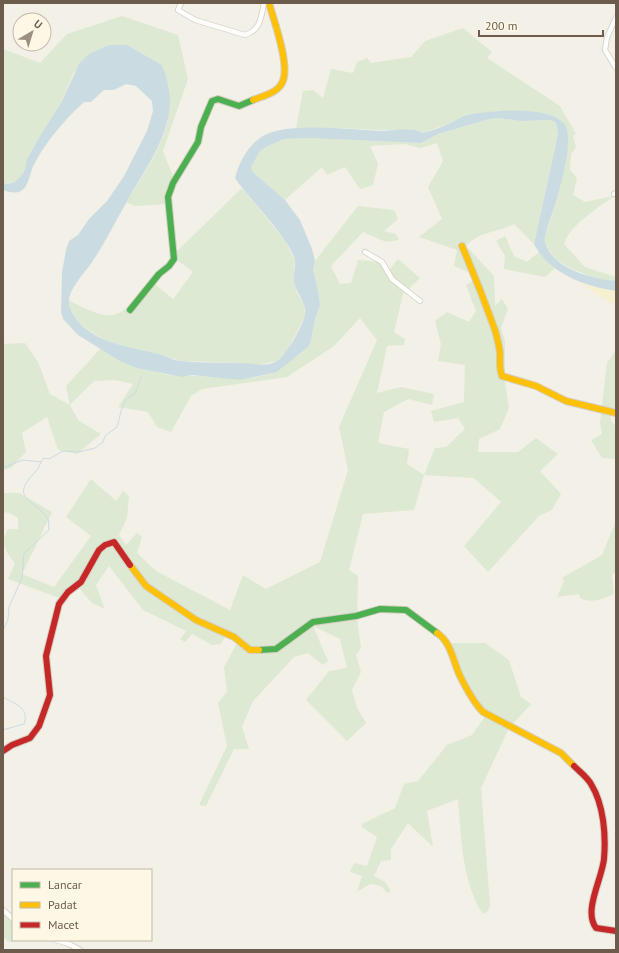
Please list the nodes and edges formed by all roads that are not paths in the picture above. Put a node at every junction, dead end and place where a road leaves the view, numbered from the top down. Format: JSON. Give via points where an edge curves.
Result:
{"nodes":[{"id":1,"x":181,"y":3,"type":"edge"},
{"id":2,"x":264,"y":3,"type":"edge"},
{"id":3,"x":269,"y":3,"type":"edge"},
{"id":4,"x":616,"y":18,"type":"edge"},
{"id":5,"x":615,"y":23,"type":"edge"},
{"id":6,"x":616,"y":68,"type":"edge"},
{"id":7,"x":462,"y":246,"type":"dead end"},
{"id":8,"x":365,"y":252,"type":"dead end"},
{"id":9,"x":420,"y":301,"type":"dead end"},
{"id":10,"x":130,"y":310,"type":"dead end"},
{"id":11,"x":616,"y":413,"type":"edge"},
{"id":12,"x":3,"y":751,"type":"edge"},
{"id":13,"x":3,"y":910,"type":"edge"},
{"id":14,"x":12,"y":918,"type":"edge"},
{"id":15,"x":616,"y":931,"type":"edge"},
{"id":16,"x":60,"y":941,"type":"edge"},
{"id":17,"x":80,"y":950,"type":"edge"}],
"edges":[{"from":1,"to":2,"type":"street","via":[[178,10],[187,17],[245,35],[259,24]]},
{"from":3,"to":10,"type":"street","via":[[284,56],[283,82],[275,91],[238,106],[218,99],[212,101],[201,127],[198,142],[173,183],[168,197],[174,259],[170,266],[158,274]]},
{"from":4,"to":5,"type":"street"},
{"from":5,"to":6,"type":"street","via":[[607,37],[605,50]]},
{"from":7,"to":11,"type":"street","via":[[495,331],[502,376],[536,386],[566,401]]},
{"from":8,"to":9,"type":"street","via":[[382,262],[392,278]]},
{"from":12,"to":15,"type":"street","via":[[30,738],[39,726],[50,695],[46,656],[59,604],[68,592],[81,582],[99,550],[110,543],[114,542],[120,547],[135,574],[146,586],[204,624],[234,637],[250,650],[276,649],[313,622],[356,616],[380,608],[406,610],[445,638],[460,676],[483,712],[561,753],[591,783],[602,811],[605,853],[591,918],[596,928]]},
{"from":13,"to":14,"type":"street"},
{"from":16,"to":17,"type":"street"}]}
